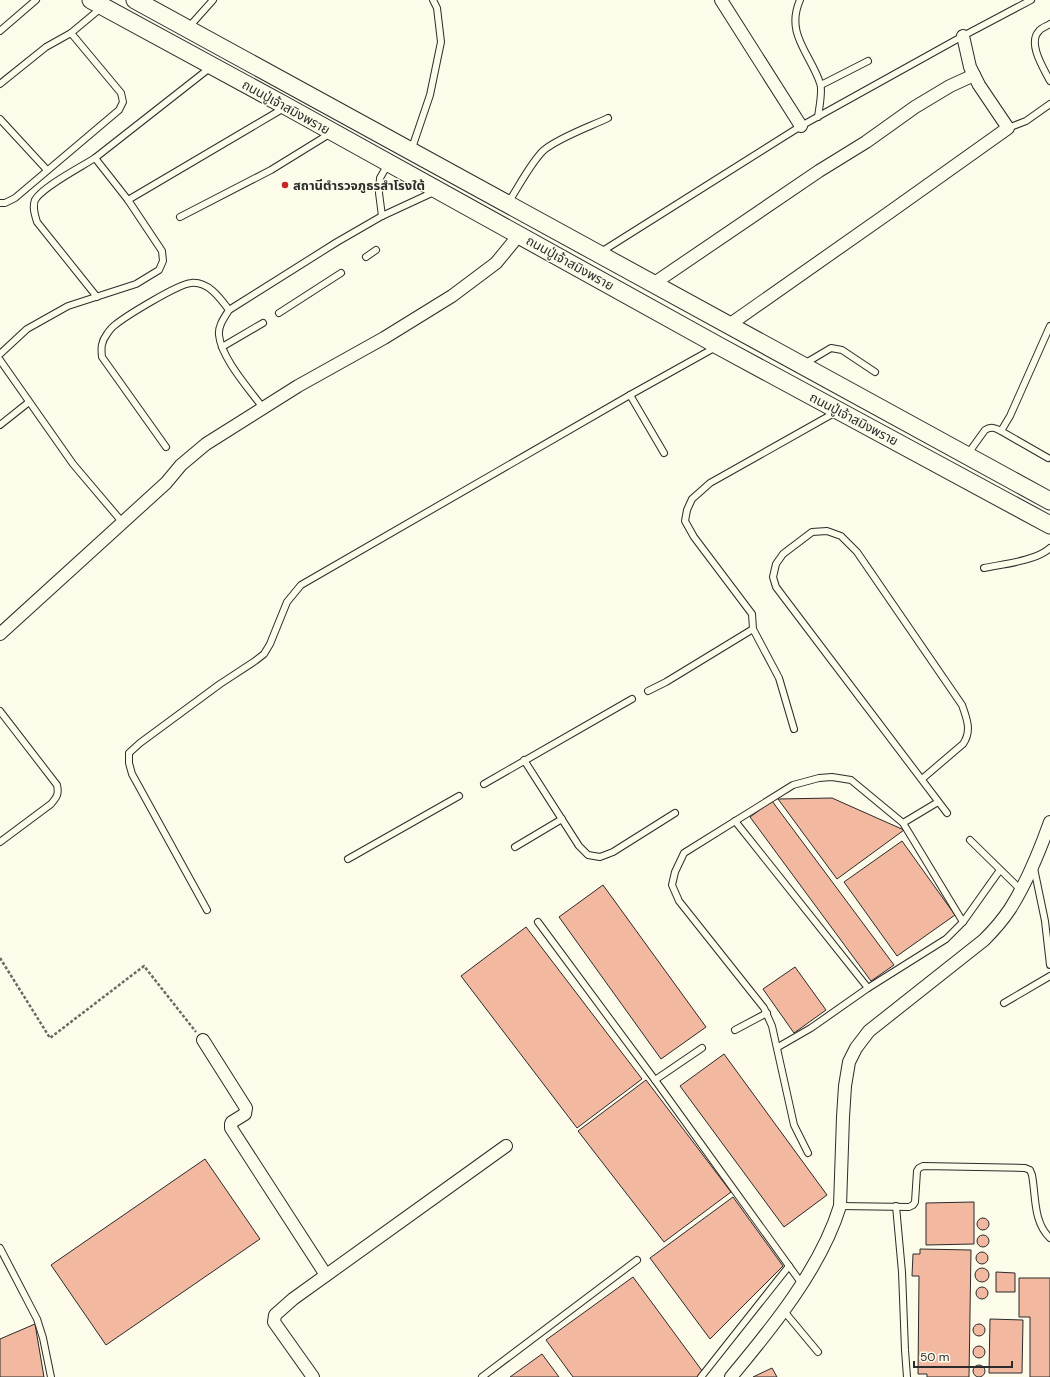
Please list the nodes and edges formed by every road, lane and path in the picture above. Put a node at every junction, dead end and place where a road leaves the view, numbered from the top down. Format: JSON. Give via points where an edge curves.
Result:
{"nodes":[{"id":1,"x":36,"y":0,"type":"edge"},
{"id":2,"x":135,"y":0,"type":"edge"},
{"id":3,"x":213,"y":0,"type":"edge"},
{"id":4,"x":433,"y":0,"type":"edge"},
{"id":5,"x":721,"y":0,"type":"edge"},
{"id":6,"x":800,"y":0,"type":"edge"},
{"id":7,"x":1031,"y":0,"type":"edge"},
{"id":8,"x":97,"y":3,"type":"edge"},
{"id":9,"x":1050,"y":24,"type":"edge"},
{"id":10,"x":187,"y":29,"type":"junction"},
{"id":11,"x":0,"y":31,"type":"edge"},
{"id":12,"x":71,"y":33,"type":"junction"},
{"id":13,"x":963,"y":36,"type":"junction"},
{"id":14,"x":868,"y":61,"type":"dead end"},
{"id":15,"x":212,"y":66,"type":"junction"},
{"id":16,"x":974,"y":75,"type":"junction"},
{"id":17,"x":1050,"y":81,"type":"edge"},
{"id":18,"x":0,"y":84,"type":"edge"},
{"id":19,"x":821,"y":85,"type":"junction"},
{"id":20,"x":1050,"y":104,"type":"edge"},
{"id":21,"x":286,"y":106,"type":"junction"},
{"id":22,"x":336,"y":111,"type":"junction"},
{"id":23,"x":818,"y":117,"type":"junction"},
{"id":24,"x":608,"y":118,"type":"dead end"},
{"id":25,"x":0,"y":119,"type":"edge"},
{"id":26,"x":801,"y":126,"type":"junction"},
{"id":27,"x":1008,"y":128,"type":"junction"},
{"id":28,"x":330,"y":131,"type":"junction"},
{"id":29,"x":410,"y":152,"type":"junction"},
{"id":30,"x":94,"y":158,"type":"junction"},
{"id":31,"x":388,"y":164,"type":"junction"},
{"id":32,"x":47,"y":170,"type":"junction"},
{"id":33,"x":437,"y":191,"type":"junction"},
{"id":34,"x":128,"y":200,"type":"junction"},
{"id":35,"x":0,"y":203,"type":"edge"},
{"id":36,"x":507,"y":204,"type":"junction"},
{"id":37,"x":382,"y":216,"type":"junction"},
{"id":38,"x":180,"y":217,"type":"dead end"},
{"id":39,"x":529,"y":217,"type":"junction"},
{"id":40,"x":519,"y":235,"type":"junction"},
{"id":41,"x":376,"y":250,"type":"dead end"},
{"id":42,"x":598,"y":254,"type":"junction"},
{"id":43,"x":366,"y":257,"type":"dead end"},
{"id":44,"x":340,"y":273,"type":"dead end"},
{"id":45,"x":653,"y":284,"type":"junction"},
{"id":46,"x":97,"y":297,"type":"junction"},
{"id":47,"x":229,"y":310,"type":"junction"},
{"id":48,"x":279,"y":313,"type":"dead end"},
{"id":49,"x":263,"y":323,"type":"dead end"},
{"id":50,"x":729,"y":325,"type":"junction"},
{"id":51,"x":1050,"y":326,"type":"edge"},
{"id":52,"x":719,"y":346,"type":"junction"},
{"id":53,"x":222,"y":347,"type":"junction"},
{"id":54,"x":0,"y":354,"type":"edge"},
{"id":55,"x":0,"y":360,"type":"edge"},
{"id":56,"x":803,"y":365,"type":"junction"},
{"id":57,"x":876,"y":372,"type":"dead end"},
{"id":58,"x":630,"y":395,"type":"junction"},
{"id":59,"x":29,"y":402,"type":"junction"},
{"id":60,"x":264,"y":408,"type":"junction"},
{"id":61,"x":839,"y":411,"type":"junction"},
{"id":62,"x":0,"y":425,"type":"edge"},
{"id":63,"x":1001,"y":432,"type":"junction"},
{"id":64,"x":166,"y":447,"type":"dead end"},
{"id":65,"x":664,"y":453,"type":"dead end"},
{"id":66,"x":967,"y":455,"type":"junction"},
{"id":67,"x":1048,"y":458,"type":"dead end"},
{"id":68,"x":1050,"y":501,"type":"edge"},
{"id":69,"x":123,"y":523,"type":"junction"},
{"id":70,"x":1050,"y":525,"type":"edge"},
{"id":71,"x":1050,"y":548,"type":"edge"},
{"id":72,"x":984,"y":568,"type":"dead end"},
{"id":73,"x":753,"y":629,"type":"junction"},
{"id":74,"x":0,"y":634,"type":"edge"},
{"id":75,"x":648,"y":691,"type":"dead end"},
{"id":76,"x":632,"y":699,"type":"dead end"},
{"id":77,"x":0,"y":711,"type":"edge"},
{"id":78,"x":794,"y":729,"type":"dead end"},
{"id":79,"x":524,"y":760,"type":"junction"},
{"id":80,"x":922,"y":779,"type":"junction"},
{"id":81,"x":484,"y":784,"type":"dead end"},
{"id":82,"x":458,"y":796,"type":"dead end"},
{"id":83,"x":938,"y":802,"type":"junction"},
{"id":84,"x":675,"y":813,"type":"dead end"},
{"id":85,"x":947,"y":814,"type":"dead end"},
{"id":86,"x":562,"y":819,"type":"junction"},
{"id":87,"x":735,"y":821,"type":"junction"},
{"id":88,"x":1050,"y":822,"type":"edge"},
{"id":89,"x":903,"y":823,"type":"junction"},
{"id":90,"x":970,"y":840,"type":"dead end"},
{"id":91,"x":0,"y":842,"type":"edge"},
{"id":92,"x":515,"y":847,"type":"dead end"},
{"id":93,"x":348,"y":859,"type":"dead end"},
{"id":94,"x":1033,"y":864,"type":"junction"},
{"id":95,"x":1000,"y":870,"type":"junction"},
{"id":96,"x":1020,"y":889,"type":"junction"},
{"id":97,"x":207,"y":910,"type":"dead end"},
{"id":98,"x":538,"y":922,"type":"dead end"},
{"id":99,"x":963,"y":922,"type":"junction"},
{"id":100,"x":1048,"y":937,"type":"edge"},
{"id":101,"x":0,"y":958,"type":"edge"},
{"id":102,"x":1050,"y":965,"type":"edge"},
{"id":103,"x":1050,"y":976,"type":"edge"},
{"id":104,"x":868,"y":988,"type":"junction"},
{"id":105,"x":1004,"y":1003,"type":"dead end"},
{"id":106,"x":766,"y":1013,"type":"junction"},
{"id":107,"x":734,"y":1030,"type":"dead end"},
{"id":108,"x":203,"y":1040,"type":"joint"},
{"id":109,"x":778,"y":1047,"type":"junction"},
{"id":110,"x":702,"y":1048,"type":"dead end"},
{"id":111,"x":655,"y":1080,"type":"junction"},
{"id":112,"x":506,"y":1146,"type":"dead end"},
{"id":113,"x":808,"y":1153,"type":"dead end"},
{"id":114,"x":840,"y":1206,"type":"junction"},
{"id":115,"x":896,"y":1206,"type":"junction"},
{"id":116,"x":1050,"y":1238,"type":"edge"},
{"id":117,"x":0,"y":1248,"type":"edge"},
{"id":118,"x":637,"y":1260,"type":"dead end"},
{"id":119,"x":790,"y":1266,"type":"junction"},
{"id":120,"x":326,"y":1275,"type":"junction"},
{"id":121,"x":802,"y":1284,"type":"junction"},
{"id":122,"x":783,"y":1310,"type":"junction"},
{"id":123,"x":818,"y":1352,"type":"dead end"},
{"id":124,"x":51,"y":1377,"type":"edge"},
{"id":125,"x":313,"y":1377,"type":"edge"},
{"id":126,"x":482,"y":1377,"type":"edge"},
{"id":127,"x":701,"y":1377,"type":"edge"},
{"id":128,"x":730,"y":1377,"type":"edge"},
{"id":129,"x":907,"y":1377,"type":"edge"}],
"edges":[{"from":1,"to":11,"type":"lane"},
{"from":2,"to":10,"type":"main road","name":"ถนนปู่เจ้าสมิงพราย"},
{"from":3,"to":10,"type":"lane"},
{"from":4,"to":29,"type":"lane","via":[[437,8],[441,42],[430,95]]},
{"from":5,"to":26,"type":"street"},
{"from":6,"to":19,"type":"lane","via":[[795,22],[796,32]]},
{"from":7,"to":13,"type":"lane"},
{"from":8,"to":12,"type":"lane"},
{"from":8,"to":15,"type":"main road","name":"ถนนปู่เจ้าสมิงพราย"},
{"from":9,"to":17,"type":"lane","via":[[1035,37],[1035,47]]},
{"from":10,"to":22,"type":"main road","name":"ถนนปู่เจ้าสมิงพราย"},
{"from":12,"to":18,"type":"lane","via":[[46,47]]},
{"from":12,"to":32,"type":"lane","via":[[121,93],[122,102],[119,110]]},
{"from":13,"to":16,"type":"street"},
{"from":13,"to":23,"type":"lane"},
{"from":14,"to":19,"type":"lane"},
{"from":15,"to":21,"type":"main road","name":"ถนนปู่เจ้าสมิงพราย"},
{"from":15,"to":30,"type":"lane"},
{"from":16,"to":27,"type":"street"},
{"from":16,"to":45,"type":"street","via":[[915,107]]},
{"from":19,"to":23,"type":"lane"},
{"from":20,"to":27,"type":"lane","via":[[1026,121]]},
{"from":21,"to":28,"type":"main road","name":"ถนนปู่เจ้าสมิงพราย"},
{"from":21,"to":34,"type":"lane"},
{"from":22,"to":28,"type":"main road"},
{"from":22,"to":29,"type":"main road","name":"ถนนปู่เจ้าสมิงพราย"},
{"from":23,"to":26,"type":"lane"},
{"from":24,"to":36,"type":"lane","via":[[555,142],[544,150]]},
{"from":25,"to":32,"type":"lane"},
{"from":26,"to":42,"type":"lane"},
{"from":27,"to":50,"type":"street"},
{"from":28,"to":31,"type":"main road","name":"ถนนปู่เจ้าสมิงพราย"},
{"from":28,"to":38,"type":"lane","via":[[271,170]]},
{"from":29,"to":36,"type":"main road","name":"ถนนปู่เจ้าสมิงพราย"},
{"from":30,"to":34,"type":"lane"},
{"from":30,"to":46,"type":"lane","via":[[43,190],[35,201],[33,212],[37,222]]},
{"from":31,"to":33,"type":"main road","name":"ถนนปู่เจ้าสมิงพราย"},
{"from":31,"to":37,"type":"lane","via":[[380,178]]},
{"from":32,"to":35,"type":"lane","via":[[15,198]]},
{"from":33,"to":37,"type":"lane"},
{"from":33,"to":40,"type":"main road","name":"ถนนปู่เจ้าสมิงพราย"},
{"from":34,"to":46,"type":"lane","via":[[162,251],[163,261],[159,270],[136,284]]},
{"from":36,"to":39,"type":"main road","name":"ถนนปู่เจ้าสมิงพราย"},
{"from":37,"to":47,"type":"lane"},
{"from":39,"to":40,"type":"main road"},
{"from":39,"to":42,"type":"main road","name":"ถนนปู่เจ้าสมิงพราย"},
{"from":40,"to":52,"type":"main road","name":"ถนนปู่เจ้าสมิงพราย"},
{"from":40,"to":60,"type":"street","via":[[496,263],[452,296]]},
{"from":41,"to":43,"type":"lane"},
{"from":42,"to":45,"type":"main road","name":"ถนนปู่เจ้าสมิงพราย"},
{"from":44,"to":48,"type":"lane"},
{"from":45,"to":50,"type":"main road","name":"ถนนปู่เจ้าสมิงพราย"},
{"from":46,"to":54,"type":"lane","via":[[68,306],[27,329]]},
{"from":47,"to":53,"type":"lane","via":[[222,320],[219,335]]},
{"from":47,"to":64,"type":"lane","via":[[206,286],[191,283],[169,292],[114,325],[106,334],[101,347],[102,357]]},
{"from":49,"to":53,"type":"lane"},
{"from":50,"to":56,"type":"main road","name":"ถนนปู่เจ้าสมิงพราย"},
{"from":51,"to":63,"type":"lane"},
{"from":52,"to":58,"type":"lane"},
{"from":52,"to":61,"type":"main road","name":"ถนนปู่เจ้าสมิงพราย"},
{"from":53,"to":60,"type":"lane","via":[[224,354]]},
{"from":55,"to":59,"type":"lane"},
{"from":56,"to":57,"type":"lane","via":[[831,348],[842,350]]},
{"from":56,"to":66,"type":"main road","name":"ถนนปู่เจ้าสมิงพราย"},
{"from":58,"to":65,"type":"lane"},
{"from":58,"to":97,"type":"lane","via":[[301,585],[287,602],[264,654],[214,688],[130,753],[132,774]]},
{"from":59,"to":62,"type":"lane"},
{"from":59,"to":69,"type":"lane","via":[[73,464]]},
{"from":60,"to":69,"type":"street","via":[[206,444],[181,465],[166,483]]},
{"from":61,"to":70,"type":"main road","name":"ถนนปู่เจ้าสมิงพราย"},
{"from":61,"to":73,"type":"lane","via":[[710,483],[692,499],[687,510],[685,521],[694,537],[752,614]]},
{"from":63,"to":66,"type":"lane","via":[[989,427]]},
{"from":63,"to":67,"type":"lane"},
{"from":66,"to":68,"type":"main road","name":"ถนนปู่เจ้าสมิงพราย"},
{"from":69,"to":74,"type":"street"},
{"from":71,"to":72,"type":"lane","via":[[1035,557]]},
{"from":73,"to":75,"type":"lane"},
{"from":73,"to":78,"type":"lane","via":[[779,678]]},
{"from":76,"to":79,"type":"lane"},
{"from":77,"to":91,"type":"lane","via":[[57,785],[59,792],[51,804]]},
{"from":79,"to":81,"type":"lane"},
{"from":79,"to":86,"type":"lane"},
{"from":80,"to":80,"type":"lane","via":[[776,587],[773,577],[776,564],[783,554],[812,532],[827,531],[841,536],[857,552],[962,705],[969,725],[968,737]]},
{"from":80,"to":83,"type":"lane"},
{"from":82,"to":93,"type":"lane"},
{"from":83,"to":85,"type":"lane"},
{"from":83,"to":89,"type":"lane"},
{"from":84,"to":86,"type":"lane","via":[[613,852],[600,857],[588,854],[579,846]]},
{"from":86,"to":92,"type":"lane"},
{"from":87,"to":89,"type":"lane","via":[[793,785],[832,777],[851,780]]},
{"from":87,"to":104,"type":"lane"},
{"from":87,"to":106,"type":"lane","via":[[684,853],[672,885],[679,901]]},
{"from":88,"to":94,"type":"street"},
{"from":89,"to":99,"type":"lane"},
{"from":90,"to":95,"type":"lane"},
{"from":94,"to":96,"type":"street"},
{"from":94,"to":100,"type":"lane"},
{"from":95,"to":96,"type":"lane"},
{"from":95,"to":99,"type":"lane"},
{"from":96,"to":114,"type":"street","via":[[1010,909],[984,940],[869,1031],[856,1048],[849,1062],[845,1086]]},
{"from":98,"to":111,"type":"lane"},
{"from":99,"to":104,"type":"lane","via":[[946,939]]},
{"from":100,"to":102,"type":"lane"},
{"from":101,"to":108,"type":"path","via":[[50,1038],[144,966]]},
{"from":103,"to":105,"type":"lane"},
{"from":104,"to":109,"type":"lane","via":[[811,1028]]},
{"from":106,"to":107,"type":"lane"},
{"from":106,"to":109,"type":"lane"},
{"from":108,"to":120,"type":"street","via":[[246,1108],[245,1114],[230,1126]]},
{"from":109,"to":113,"type":"lane","via":[[794,1125]]},
{"from":110,"to":111,"type":"lane"},
{"from":111,"to":119,"type":"lane"},
{"from":112,"to":120,"type":"street"},
{"from":114,"to":115,"type":"lane"},
{"from":114,"to":121,"type":"street","via":[[826,1242]]},
{"from":115,"to":116,"type":"lane","via":[[914,1205],[917,1171],[923,1166],[1025,1168],[1030,1170],[1032,1175],[1039,1224]]},
{"from":115,"to":129,"type":"lane"},
{"from":117,"to":124,"type":"lane","via":[[37,1318]]},
{"from":118,"to":126,"type":"lane"},
{"from":119,"to":121,"type":"lane"},
{"from":119,"to":127,"type":"lane"},
{"from":120,"to":125,"type":"street","via":[[293,1299],[274,1317],[274,1322]]},
{"from":121,"to":122,"type":"street"},
{"from":122,"to":123,"type":"lane"},
{"from":122,"to":128,"type":"street","via":[[758,1345]]}]}
